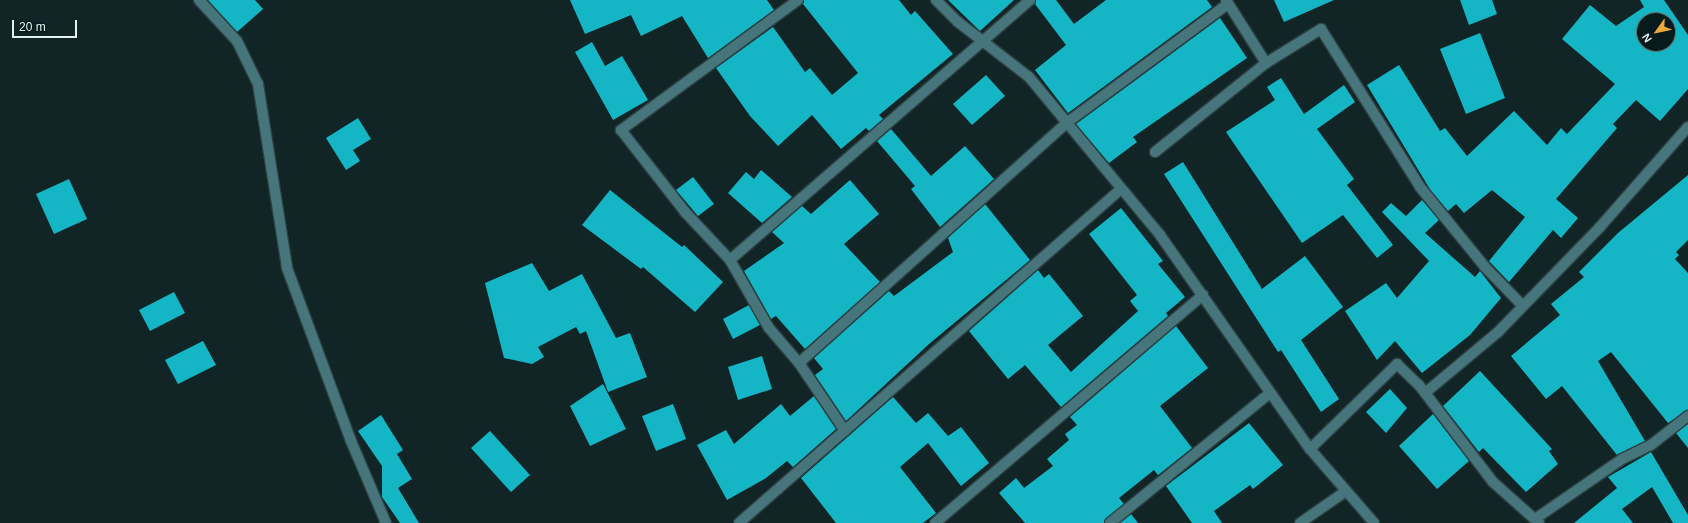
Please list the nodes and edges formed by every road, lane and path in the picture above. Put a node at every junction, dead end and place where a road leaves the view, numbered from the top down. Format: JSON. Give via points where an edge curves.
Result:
{"nodes":[{"id":1,"x":199,"y":0,"type":"edge"},
{"id":2,"x":798,"y":0,"type":"edge"},
{"id":3,"x":936,"y":0,"type":"edge"},
{"id":4,"x":1030,"y":0,"type":"edge"},
{"id":5,"x":1227,"y":2,"type":"edge"},
{"id":6,"x":985,"y":42,"type":"junction"},
{"id":7,"x":1266,"y":63,"type":"junction"},
{"id":8,"x":1065,"y":124,"type":"junction"},
{"id":9,"x":1688,"y":127,"type":"edge"},
{"id":10,"x":1155,"y":152,"type":"dead end"},
{"id":11,"x":1121,"y":189,"type":"junction"},
{"id":12,"x":730,"y":260,"type":"junction"},
{"id":13,"x":1203,"y":296,"type":"junction"},
{"id":14,"x":1523,"y":306,"type":"junction"},
{"id":15,"x":799,"y":363,"type":"junction"},
{"id":16,"x":1270,"y":393,"type":"junction"},
{"id":17,"x":1425,"y":393,"type":"junction"},
{"id":18,"x":1688,"y":416,"type":"edge"},
{"id":19,"x":845,"y":431,"type":"junction"},
{"id":20,"x":1310,"y":450,"type":"junction"},
{"id":21,"x":1346,"y":491,"type":"junction"},
{"id":22,"x":1537,"y":521,"type":"edge"},
{"id":23,"x":386,"y":523,"type":"edge"},
{"id":24,"x":739,"y":523,"type":"edge"},
{"id":25,"x":934,"y":523,"type":"edge"},
{"id":26,"x":1110,"y":523,"type":"edge"},
{"id":27,"x":1300,"y":523,"type":"edge"},
{"id":28,"x":1374,"y":523,"type":"edge"}],
"edges":[{"from":1,"to":23,"type":"street","via":[[237,41],[258,84],[287,268],[345,426]]},
{"from":2,"to":12,"type":"street","via":[[621,130],[685,212]]},
{"from":3,"to":6,"type":"street"},
{"from":4,"to":6,"type":"street"},
{"from":5,"to":7,"type":"street"},
{"from":5,"to":8,"type":"street"},
{"from":6,"to":8,"type":"street","via":[[1029,77]]},
{"from":6,"to":12,"type":"street","via":[[916,97]]},
{"from":7,"to":10,"type":"street"},
{"from":7,"to":14,"type":"street","via":[[1321,29],[1420,187],[1485,267]]},
{"from":8,"to":11,"type":"street"},
{"from":8,"to":15,"type":"street"},
{"from":9,"to":14,"type":"street","via":[[1600,227]]},
{"from":11,"to":13,"type":"street"},
{"from":11,"to":19,"type":"street"},
{"from":12,"to":15,"type":"street","via":[[769,328]]},
{"from":13,"to":16,"type":"street"},
{"from":13,"to":25,"type":"street"},
{"from":14,"to":17,"type":"street"},
{"from":15,"to":19,"type":"street"},
{"from":16,"to":20,"type":"street"},
{"from":16,"to":26,"type":"street"},
{"from":17,"to":20,"type":"street","via":[[1397,364]]},
{"from":17,"to":22,"type":"street","via":[[1493,482]]},
{"from":18,"to":22,"type":"street","via":[[1651,445],[1622,459]]},
{"from":19,"to":24,"type":"street"},
{"from":20,"to":21,"type":"street"},
{"from":21,"to":27,"type":"street"},
{"from":21,"to":28,"type":"street"}]}
